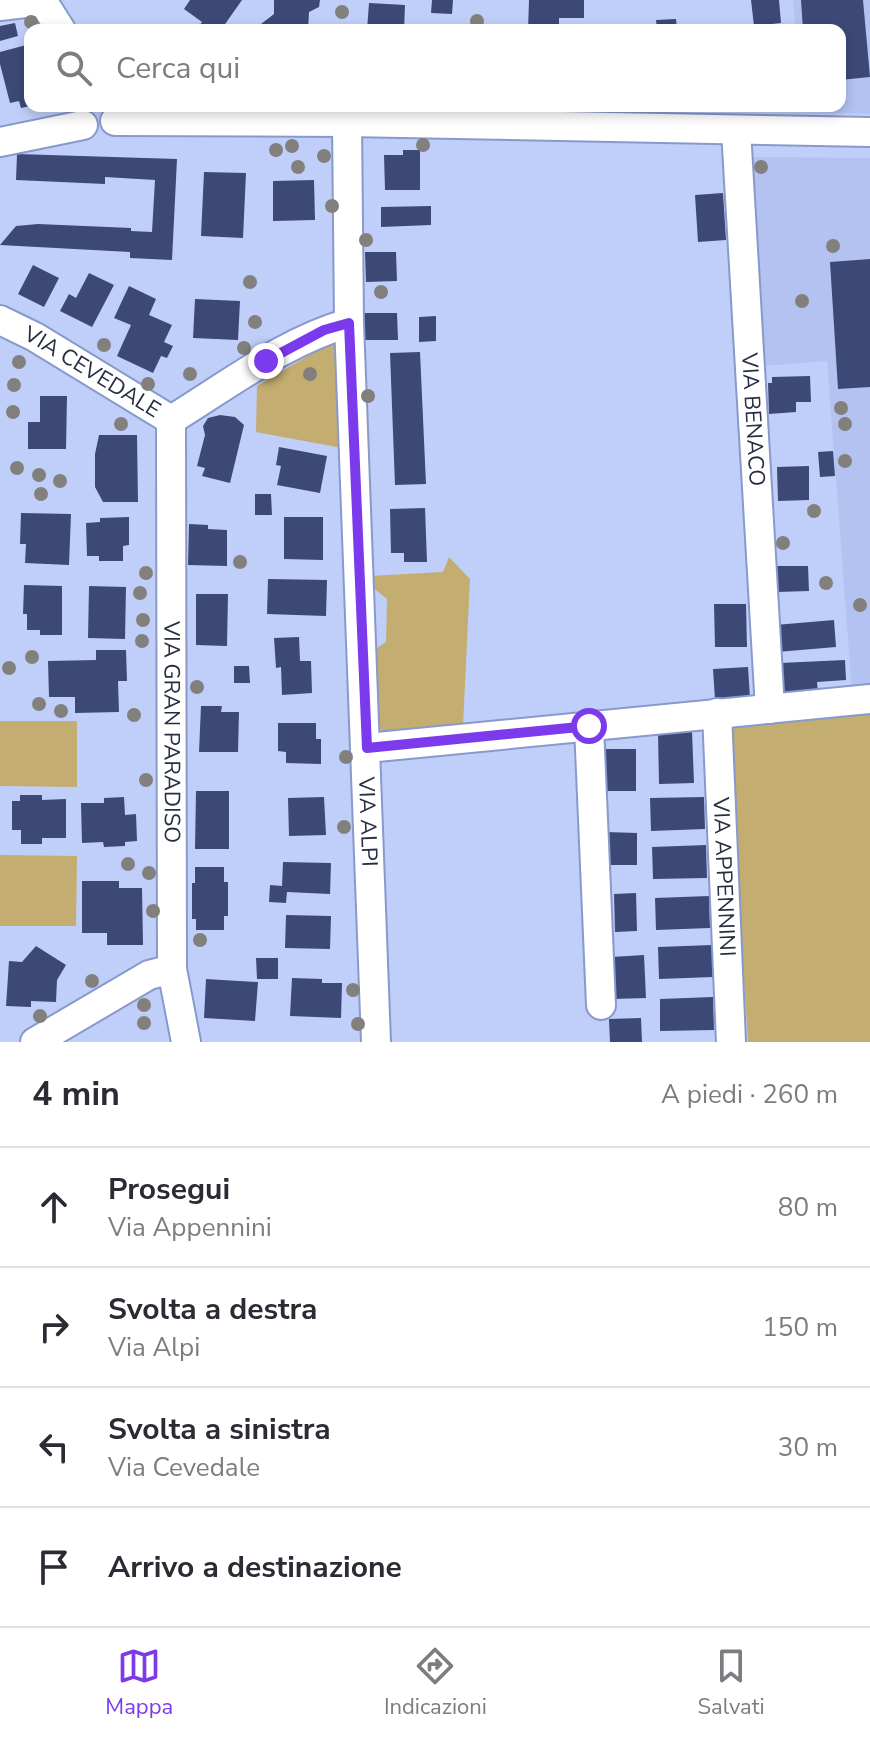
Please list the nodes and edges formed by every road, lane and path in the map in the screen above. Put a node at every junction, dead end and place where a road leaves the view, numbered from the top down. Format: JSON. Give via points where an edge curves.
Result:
{"nodes":[{"id":1,"x":42,"y":1,"type":"edge"},
{"id":2,"x":0,"y":6,"type":"edge"},
{"id":3,"x":57,"y":24,"type":"edge"},
{"id":4,"x":77,"y":112,"type":"edge"},
{"id":5,"x":156,"y":112,"type":"edge"},
{"id":6,"x":116,"y":114,"type":"edge"},
{"id":7,"x":178,"y":120,"type":"junction"},
{"id":8,"x":347,"y":122,"type":"junction"},
{"id":9,"x":736,"y":130,"type":"junction"},
{"id":10,"x":870,"y":132,"type":"edge"},
{"id":11,"x":0,"y":142,"type":"edge"},
{"id":12,"x":0,"y":320,"type":"edge"},
{"id":13,"x":349,"y":323,"type":"junction"},
{"id":14,"x":171,"y":420,"type":"junction"},
{"id":15,"x":870,"y":699,"type":"edge"},
{"id":16,"x":770,"y":709,"type":"junction"},
{"id":17,"x":717,"y":713,"type":"junction"},
{"id":18,"x":589,"y":726,"type":"junction"},
{"id":19,"x":367,"y":748,"type":"junction"},
{"id":20,"x":172,"y":969,"type":"junction"},
{"id":21,"x":601,"y":1005,"type":"dead end"},
{"id":22,"x":35,"y":1042,"type":"edge"},
{"id":23,"x":186,"y":1042,"type":"edge"},
{"id":24,"x":376,"y":1042,"type":"edge"},
{"id":25,"x":731,"y":1042,"type":"edge"}],
"edges":[{"from":1,"to":2,"type":"street"},
{"from":1,"to":3,"type":"street"},
{"from":4,"to":6,"type":"street","via":[[96,130],[110,126]]},
{"from":4,"to":11,"type":"street"},
{"from":5,"to":7,"type":"street"},
{"from":6,"to":7,"type":"street"},
{"from":7,"to":8,"type":"street"},
{"from":8,"to":9,"type":"street"},
{"from":8,"to":13,"type":"street","name":"VIA ALPI"},
{"from":9,"to":10,"type":"street"},
{"from":9,"to":16,"type":"street","name":"VIA BENACO"},
{"from":12,"to":14,"type":"street","name":"VIA CEVEDALE"},
{"from":13,"to":14,"type":"street","name":"VIA CEVEDALE","via":[[324,330],[266,361]]},
{"from":13,"to":19,"type":"street","name":"VIA ALPI"},
{"from":14,"to":20,"type":"street","name":"VIA GRAN PARADISO"},
{"from":15,"to":16,"type":"street"},
{"from":16,"to":17,"type":"street"},
{"from":17,"to":18,"type":"street"},
{"from":17,"to":25,"type":"street","name":"VIA APPENNINI"},
{"from":18,"to":19,"type":"street"},
{"from":18,"to":21,"type":"street"},
{"from":19,"to":24,"type":"street","name":"VIA ALPI"},
{"from":20,"to":22,"type":"street","via":[[149,975]]},
{"from":20,"to":23,"type":"street","name":"VIA GRAN PARADISO"}]}
